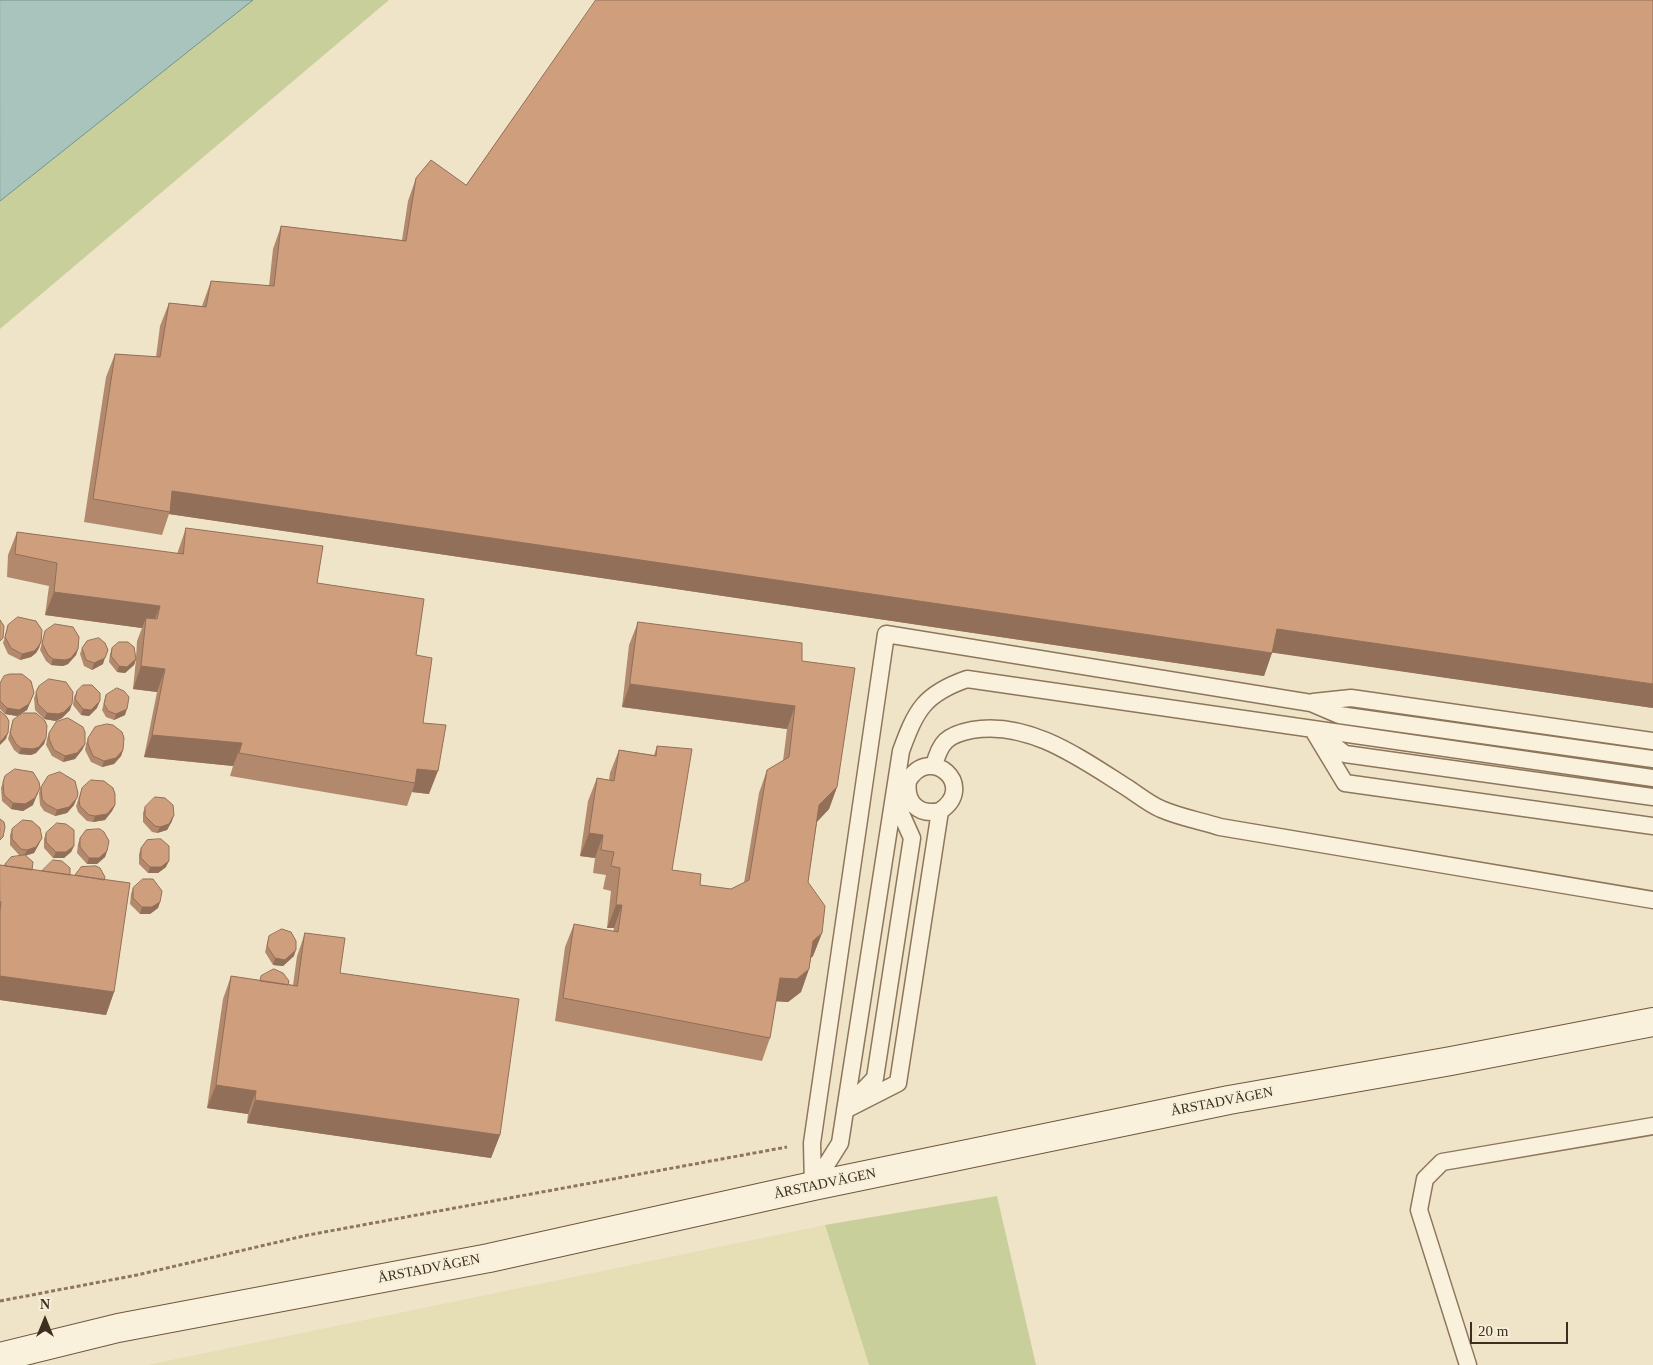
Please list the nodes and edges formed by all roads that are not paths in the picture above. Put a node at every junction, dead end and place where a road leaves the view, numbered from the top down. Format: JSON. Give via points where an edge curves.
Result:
{"nodes":[{"id":1,"x":1311,"y":703,"type":"junction"},
{"id":2,"x":1313,"y":730,"type":"junction"},
{"id":3,"x":1653,"y":741,"type":"edge"},
{"id":4,"x":1653,"y":759,"type":"edge"},
{"id":5,"x":934,"y":766,"type":"junction"},
{"id":6,"x":1653,"y":778,"type":"edge"},
{"id":7,"x":1653,"y":797,"type":"edge"},
{"id":8,"x":894,"y":798,"type":"junction"},
{"id":9,"x":940,"y":811,"type":"junction"},
{"id":10,"x":1653,"y":826,"type":"edge"},
{"id":11,"x":1653,"y":900,"type":"edge"},
{"id":12,"x":1653,"y":1022,"type":"edge"},
{"id":13,"x":845,"y":1110,"type":"junction"},
{"id":14,"x":1653,"y":1126,"type":"edge"},
{"id":15,"x":813,"y":1186,"type":"junction"},
{"id":16,"x":0,"y":1357,"type":"edge"},
{"id":17,"x":1468,"y":1365,"type":"edge"}],
"edges":[{"from":1,"to":3,"type":"lane","via":[[1351,698]]},
{"from":1,"to":4,"type":"lane","via":[[1340,715]]},
{"from":1,"to":15,"type":"lane","via":[[886,634],[812,1143]]},
{"from":2,"to":6,"type":"lane"},
{"from":2,"to":7,"type":"lane","via":[[1344,754]]},
{"from":2,"to":8,"type":"lane","via":[[967,679],[943,688],[914,715],[901,751]]},
{"from":2,"to":10,"type":"lane","via":[[1344,783]]},
{"from":5,"to":9,"type":"lane","via":[[948,773],[954,786],[951,801]]},
{"from":5,"to":9,"type":"lane","via":[[918,769],[912,774],[908,797],[918,810]]},
{"from":5,"to":11,"type":"lane","via":[[938,749],[948,738],[984,728],[1013,729],[1050,743],[1160,809],[1220,827]]},
{"from":8,"to":13,"type":"lane"},
{"from":8,"to":13,"type":"lane","via":[[912,838],[895,956],[875,1078]]},
{"from":9,"to":13,"type":"lane","via":[[898,1083]]},
{"from":12,"to":15,"type":"main road","name":"ÅRSTADVÄGEN","via":[[1229,1100]]},
{"from":13,"to":15,"type":"lane","via":[[840,1143]]},
{"from":14,"to":17,"type":"lane","via":[[1442,1162],[1425,1179],[1419,1210]]},
{"from":15,"to":16,"type":"main road","name":"ÅRSTADVÄGEN","via":[[489,1258],[118,1328]]}]}
